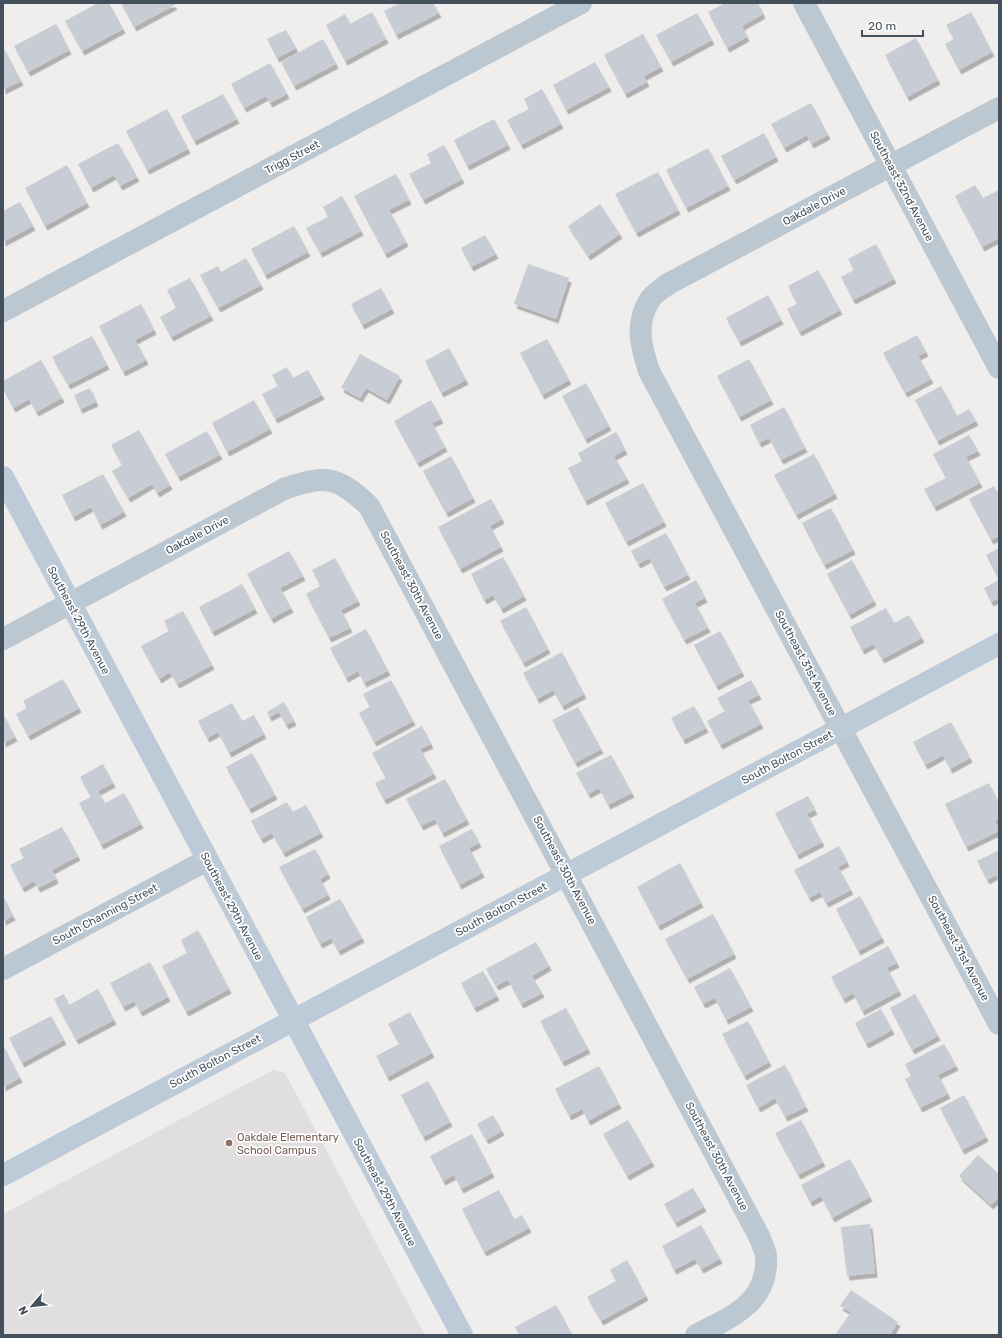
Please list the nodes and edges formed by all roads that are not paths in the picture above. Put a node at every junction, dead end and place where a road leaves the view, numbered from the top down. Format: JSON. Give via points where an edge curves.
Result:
{"nodes":[{"id":1,"x":581,"y":3,"type":"edge"},
{"id":2,"x":804,"y":3,"type":"edge"},
{"id":3,"x":999,"y":108,"type":"edge"},
{"id":4,"x":891,"y":166,"type":"junction"},
{"id":5,"x":3,"y":311,"type":"edge"},
{"id":6,"x":642,"y":318,"type":"joint"},
{"id":7,"x":999,"y":368,"type":"edge"},
{"id":8,"x":3,"y":477,"type":"edge"},
{"id":9,"x":329,"y":480,"type":"joint"},
{"id":10,"x":70,"y":603,"type":"junction"},
{"id":11,"x":3,"y":639,"type":"edge"},
{"id":12,"x":999,"y":644,"type":"edge"},
{"id":13,"x":841,"y":728,"type":"junction"},
{"id":14,"x":207,"y":860,"type":"junction"},
{"id":15,"x":567,"y":873,"type":"junction"},
{"id":16,"x":3,"y":969,"type":"edge"},
{"id":17,"x":293,"y":1020,"type":"junction"},
{"id":18,"x":999,"y":1024,"type":"edge"},
{"id":19,"x":3,"y":1175,"type":"edge"},
{"id":20,"x":462,"y":1335,"type":"edge"},
{"id":21,"x":696,"y":1335,"type":"edge"}],
"edges":[{"from":1,"to":5,"type":"street","name":"Trigg Street"},
{"from":2,"to":4,"type":"street","name":"Southeast 32nd Avenue"},
{"from":3,"to":4,"type":"street","name":"Oakdale Drive"},
{"from":4,"to":6,"type":"street","name":"Oakdale Drive","via":[[668,284],[650,300]]},
{"from":4,"to":7,"type":"street","name":"Southeast 32nd Avenue"},
{"from":6,"to":13,"type":"street","name":"Southeast 31st Avenue","via":[[642,353],[649,371]]},
{"from":8,"to":10,"type":"street","name":"Southeast 29th Avenue"},
{"from":9,"to":10,"type":"street","name":"Oakdale Drive","via":[[311,481],[286,488]]},
{"from":9,"to":15,"type":"street","name":"Southeast 30th Avenue","via":[[343,484],[369,506]]},
{"from":10,"to":11,"type":"street","name":"Oakdale Drive"},
{"from":10,"to":14,"type":"street","name":"Southeast 29th Avenue"},
{"from":12,"to":13,"type":"street","name":"South Bolton Street"},
{"from":13,"to":15,"type":"street","name":"South Bolton Street"},
{"from":13,"to":18,"type":"street","name":"Southeast 31st Avenue"},
{"from":14,"to":16,"type":"street","name":"South Channing Street"},
{"from":14,"to":17,"type":"street","name":"Southeast 29th Avenue"},
{"from":15,"to":17,"type":"street","name":"South Bolton Street"},
{"from":15,"to":21,"type":"street","name":"Southeast 30th Avenue","via":[[759,1236],[766,1255],[762,1283],[744,1309]]},
{"from":17,"to":19,"type":"street","name":"South Bolton Street"},
{"from":17,"to":20,"type":"street","name":"Southeast 29th Avenue"}]}
